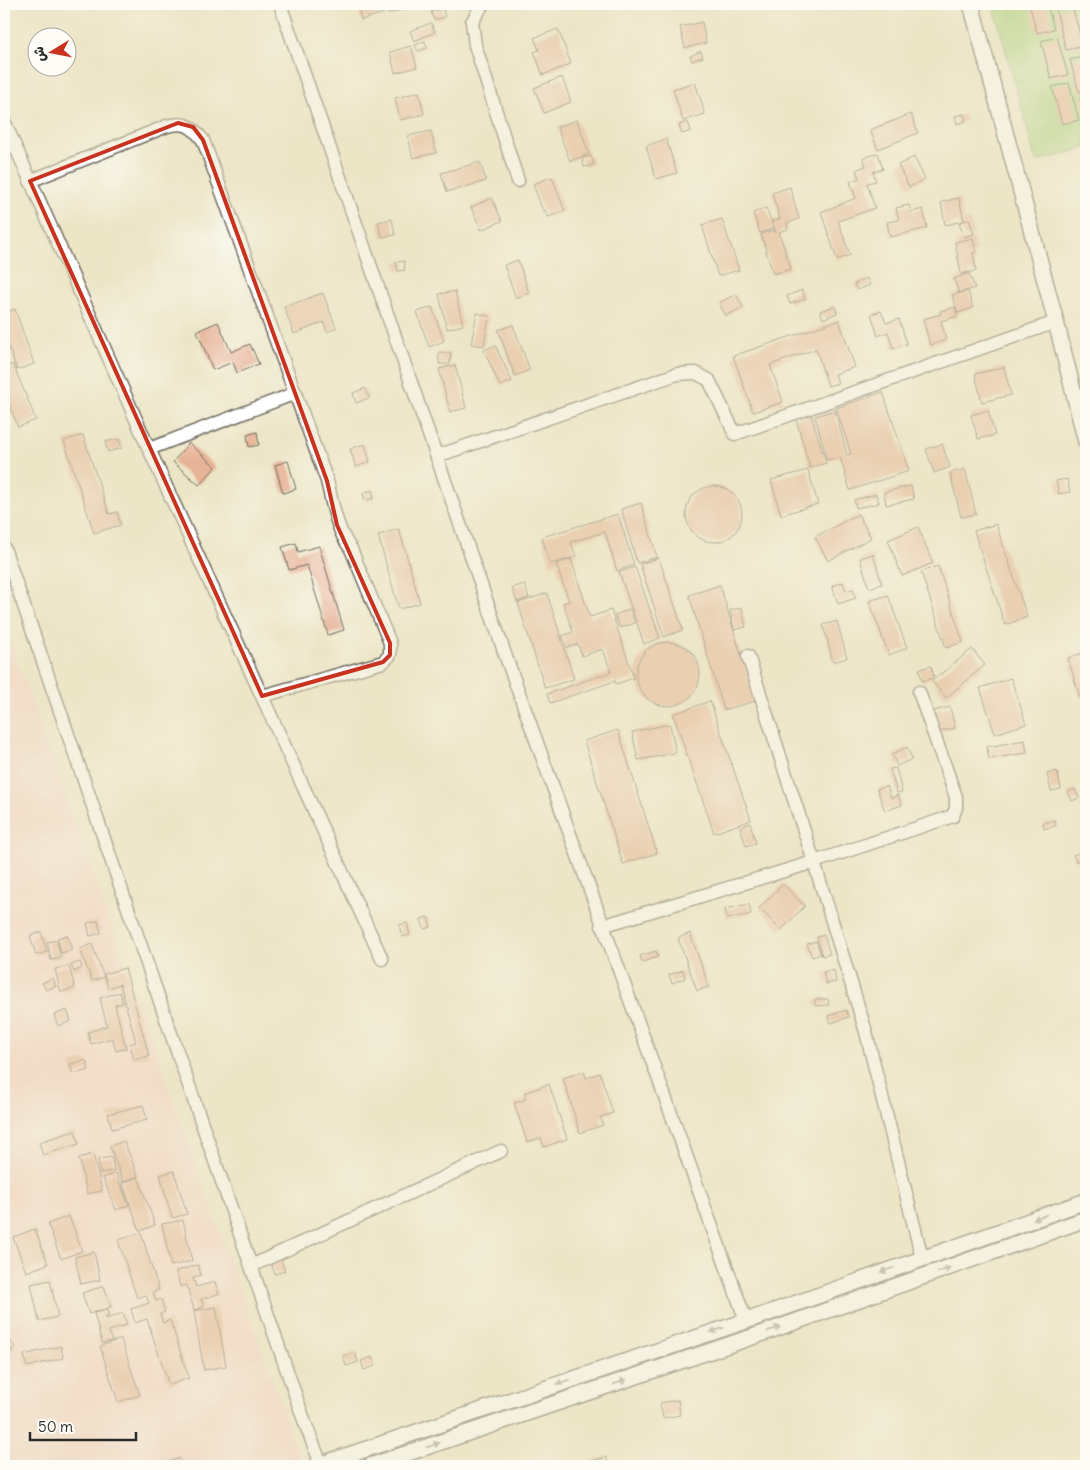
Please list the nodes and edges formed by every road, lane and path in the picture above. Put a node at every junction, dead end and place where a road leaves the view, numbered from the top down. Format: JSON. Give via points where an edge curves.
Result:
{"nodes":[{"id":1,"x":280,"y":4,"type":"edge"},
{"id":2,"x":483,"y":4,"type":"edge"},
{"id":3,"x":971,"y":4,"type":"edge"},
{"id":4,"x":4,"y":121,"type":"edge"},
{"id":5,"x":30,"y":181,"type":"junction"},
{"id":6,"x":518,"y":181,"type":"dead end"},
{"id":7,"x":1056,"y":322,"type":"junction"},
{"id":8,"x":296,"y":393,"type":"junction"},
{"id":9,"x":1086,"y":442,"type":"edge"},
{"id":10,"x":149,"y":448,"type":"junction"},
{"id":11,"x":437,"y":456,"type":"junction"},
{"id":12,"x":4,"y":548,"type":"edge"},
{"id":13,"x":748,"y":656,"type":"dead end"},
{"id":14,"x":919,"y":692,"type":"dead end"},
{"id":15,"x":262,"y":696,"type":"junction"},
{"id":16,"x":814,"y":862,"type":"junction"},
{"id":17,"x":602,"y":926,"type":"junction"},
{"id":18,"x":382,"y":959,"type":"dead end"},
{"id":19,"x":501,"y":1151,"type":"dead end"},
{"id":20,"x":1086,"y":1201,"type":"edge"},
{"id":21,"x":1086,"y":1220,"type":"edge"},
{"id":22,"x":922,"y":1258,"type":"junction"},
{"id":23,"x":250,"y":1266,"type":"junction"},
{"id":24,"x":746,"y":1321,"type":"junction"},
{"id":25,"x":319,"y":1465,"type":"edge"},
{"id":26,"x":370,"y":1466,"type":"edge"}],
"edges":[{"from":1,"to":11,"type":"street"},
{"from":2,"to":6,"type":"street","via":[[472,22],[475,45]]},
{"from":3,"to":7,"type":"street"},
{"from":4,"to":5,"type":"street"},
{"from":5,"to":8,"type":"street","via":[[167,126],[178,123],[193,128],[203,140]]},
{"from":5,"to":10,"type":"street"},
{"from":7,"to":9,"type":"street"},
{"from":7,"to":11,"type":"street","via":[[735,434],[709,380],[696,372],[677,374]]},
{"from":8,"to":10,"type":"street"},
{"from":8,"to":15,"type":"street","via":[[327,481],[337,525],[352,549],[390,643],[390,655],[383,662]]},
{"from":10,"to":15,"type":"street"},
{"from":11,"to":17,"type":"street"},
{"from":12,"to":23,"type":"street"},
{"from":13,"to":16,"type":"street"},
{"from":14,"to":16,"type":"street","via":[[956,797],[953,816]]},
{"from":15,"to":18,"type":"street"},
{"from":16,"to":17,"type":"street"},
{"from":16,"to":22,"type":"street","via":[[866,1032]]},
{"from":17,"to":24,"type":"street"},
{"from":19,"to":23,"type":"street"},
{"from":20,"to":22,"type":"street","one_way":true},
{"from":26,"to":21,"type":"street","one_way":true},
{"from":22,"to":24,"type":"street","one_way":true},
{"from":23,"to":25,"type":"street"},
{"from":24,"to":25,"type":"street","one_way":true}]}
